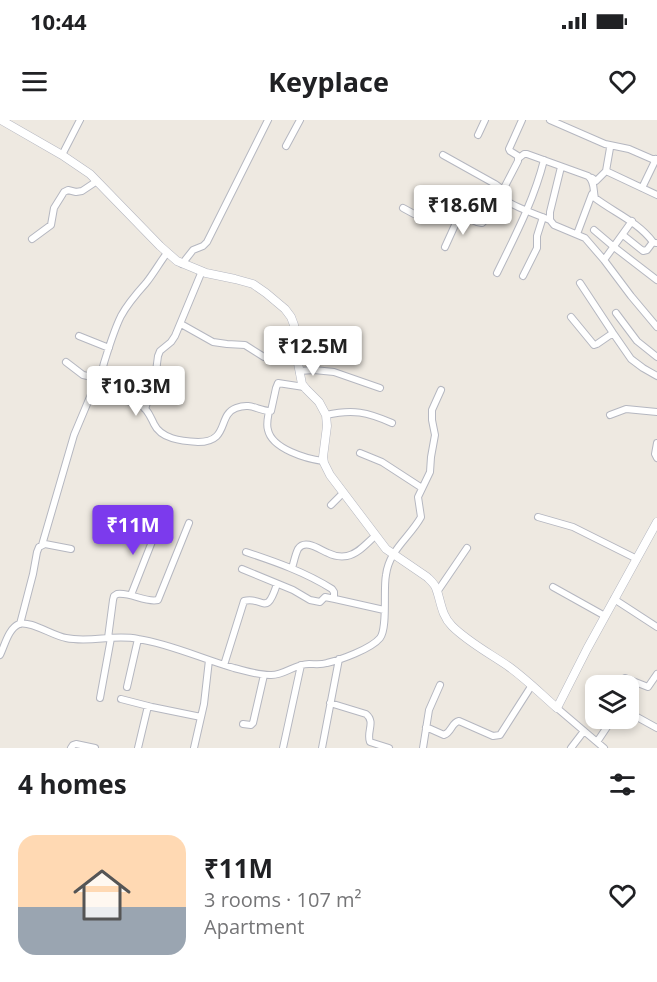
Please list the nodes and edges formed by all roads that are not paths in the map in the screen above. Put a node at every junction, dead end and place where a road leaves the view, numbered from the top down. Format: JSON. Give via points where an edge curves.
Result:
{"nodes":[{"id":1,"x":1,"y":120,"type":"edge"},
{"id":2,"x":80,"y":120,"type":"edge"},
{"id":3,"x":268,"y":120,"type":"edge"},
{"id":4,"x":300,"y":120,"type":"edge"},
{"id":5,"x":485,"y":120,"type":"edge"},
{"id":6,"x":522,"y":120,"type":"edge"},
{"id":7,"x":550,"y":120,"type":"edge"},
{"id":8,"x":478,"y":135,"type":"dead end"},
{"id":9,"x":286,"y":146,"type":"dead end"},
{"id":10,"x":610,"y":148,"type":"dead end"},
{"id":11,"x":62,"y":155,"type":"junction"},
{"id":12,"x":443,"y":155,"type":"dead end"},
{"id":13,"x":519,"y":158,"type":"junction"},
{"id":14,"x":657,"y":159,"type":"edge"},
{"id":15,"x":544,"y":160,"type":"junction"},
{"id":16,"x":561,"y":167,"type":"junction"},
{"id":17,"x":606,"y":171,"type":"junction"},
{"id":18,"x":591,"y":178,"type":"junction"},
{"id":19,"x":97,"y":181,"type":"junction"},
{"id":20,"x":642,"y":188,"type":"junction"},
{"id":21,"x":503,"y":190,"type":"junction"},
{"id":22,"x":591,"y":194,"type":"dead end"},
{"id":23,"x":657,"y":195,"type":"edge"},
{"id":24,"x":506,"y":200,"type":"junction"},
{"id":25,"x":403,"y":208,"type":"dead end"},
{"id":26,"x":528,"y":211,"type":"junction"},
{"id":27,"x":460,"y":214,"type":"junction"},
{"id":28,"x":546,"y":219,"type":"junction"},
{"id":29,"x":632,"y":222,"type":"junction"},
{"id":30,"x":594,"y":230,"type":"dead end"},
{"id":31,"x":577,"y":234,"type":"junction"},
{"id":32,"x":623,"y":235,"type":"junction"},
{"id":33,"x":33,"y":239,"type":"dead end"},
{"id":34,"x":655,"y":243,"type":"edge"},
{"id":35,"x":445,"y":247,"type":"dead end"},
{"id":36,"x":614,"y":248,"type":"junction"},
{"id":37,"x":167,"y":253,"type":"junction"},
{"id":38,"x":604,"y":260,"type":"junction"},
{"id":39,"x":182,"y":264,"type":"junction"},
{"id":40,"x":202,"y":272,"type":"junction"},
{"id":41,"x":497,"y":273,"type":"dead end"},
{"id":42,"x":523,"y":276,"type":"dead end"},
{"id":43,"x":657,"y":280,"type":"edge"},
{"id":44,"x":580,"y":283,"type":"dead end"},
{"id":45,"x":616,"y":313,"type":"dead end"},
{"id":46,"x":571,"y":317,"type":"dead end"},
{"id":47,"x":181,"y":324,"type":"junction"},
{"id":48,"x":657,"y":327,"type":"edge"},
{"id":49,"x":613,"y":333,"type":"junction"},
{"id":50,"x":79,"y":336,"type":"dead end"},
{"id":51,"x":110,"y":348,"type":"junction"},
{"id":52,"x":657,"y":357,"type":"edge"},
{"id":53,"x":297,"y":360,"type":"junction"},
{"id":54,"x":66,"y":362,"type":"dead end"},
{"id":55,"x":299,"y":371,"type":"junction"},
{"id":56,"x":657,"y":376,"type":"edge"},
{"id":57,"x":91,"y":378,"type":"junction"},
{"id":58,"x":101,"y":379,"type":"junction"},
{"id":59,"x":304,"y":387,"type":"junction"},
{"id":60,"x":380,"y":388,"type":"dead end"},
{"id":61,"x":441,"y":390,"type":"dead end"},
{"id":62,"x":145,"y":409,"type":"junction"},
{"id":63,"x":269,"y":411,"type":"junction"},
{"id":64,"x":657,"y":412,"type":"edge"},
{"id":65,"x":326,"y":415,"type":"junction"},
{"id":66,"x":610,"y":415,"type":"dead end"},
{"id":67,"x":392,"y":423,"type":"dead end"},
{"id":68,"x":657,"y":443,"type":"edge"},
{"id":69,"x":360,"y":453,"type":"dead end"},
{"id":70,"x":657,"y":458,"type":"edge"},
{"id":71,"x":323,"y":461,"type":"junction"},
{"id":72,"x":422,"y":488,"type":"junction"},
{"id":73,"x":343,"y":493,"type":"junction"},
{"id":74,"x":332,"y":505,"type":"dead end"},
{"id":75,"x":538,"y":517,"type":"dead end"},
{"id":76,"x":129,"y":520,"type":"dead end"},
{"id":77,"x":657,"y":522,"type":"edge"},
{"id":78,"x":189,"y":523,"type":"dead end"},
{"id":79,"x":375,"y":536,"type":"junction"},
{"id":80,"x":42,"y":545,"type":"junction"},
{"id":81,"x":467,"y":548,"type":"dead end"},
{"id":82,"x":71,"y":549,"type":"dead end"},
{"id":83,"x":246,"y":552,"type":"dead end"},
{"id":84,"x":393,"y":555,"type":"junction"},
{"id":85,"x":637,"y":559,"type":"junction"},
{"id":86,"x":292,"y":568,"type":"junction"},
{"id":87,"x":242,"y":569,"type":"dead end"},
{"id":88,"x":277,"y":584,"type":"junction"},
{"id":89,"x":553,"y":587,"type":"dead end"},
{"id":90,"x":437,"y":592,"type":"junction"},
{"id":91,"x":131,"y":595,"type":"junction"},
{"id":92,"x":335,"y":598,"type":"junction"},
{"id":93,"x":614,"y":599,"type":"junction"},
{"id":94,"x":384,"y":610,"type":"junction"},
{"id":95,"x":605,"y":616,"type":"junction"},
{"id":96,"x":20,"y":624,"type":"junction"},
{"id":97,"x":657,"y":627,"type":"edge"},
{"id":98,"x":109,"y":638,"type":"junction"},
{"id":99,"x":138,"y":639,"type":"junction"},
{"id":100,"x":0,"y":655,"type":"edge"},
{"id":101,"x":339,"y":659,"type":"junction"},
{"id":102,"x":209,"y":660,"type":"junction"},
{"id":103,"x":302,"y":664,"type":"junction"},
{"id":104,"x":224,"y":665,"type":"junction"},
{"id":105,"x":657,"y":674,"type":"edge"},
{"id":106,"x":264,"y":675,"type":"junction"},
{"id":107,"x":639,"y":683,"type":"edge"},
{"id":108,"x":440,"y":685,"type":"dead end"},
{"id":109,"x":532,"y":685,"type":"junction"},
{"id":110,"x":127,"y":687,"type":"dead end"},
{"id":111,"x":100,"y":698,"type":"dead end"},
{"id":112,"x":121,"y":699,"type":"dead end"},
{"id":113,"x":330,"y":703,"type":"junction"},
{"id":114,"x":148,"y":706,"type":"junction"},
{"id":115,"x":557,"y":708,"type":"junction"},
{"id":116,"x":201,"y":717,"type":"junction"},
{"id":117,"x":639,"y":718,"type":"edge"},
{"id":118,"x":243,"y":724,"type":"dead end"},
{"id":119,"x":426,"y":727,"type":"junction"},
{"id":120,"x":657,"y":728,"type":"edge"},
{"id":121,"x":606,"y":729,"type":"edge"},
{"id":122,"x":584,"y":731,"type":"junction"},
{"id":123,"x":597,"y":742,"type":"junction"},
{"id":124,"x":71,"y":748,"type":"edge"},
{"id":125,"x":95,"y":748,"type":"edge"},
{"id":126,"x":138,"y":748,"type":"edge"},
{"id":127,"x":194,"y":748,"type":"edge"},
{"id":128,"x":283,"y":748,"type":"edge"},
{"id":129,"x":322,"y":748,"type":"edge"},
{"id":130,"x":389,"y":748,"type":"edge"},
{"id":131,"x":423,"y":748,"type":"edge"},
{"id":132,"x":571,"y":748,"type":"edge"},
{"id":133,"x":604,"y":748,"type":"edge"}],
"edges":[{"from":1,"to":11,"type":"street"},
{"from":2,"to":11,"type":"street"},
{"from":3,"to":39,"type":"street","via":[[207,242],[193,250]]},
{"from":4,"to":9,"type":"street"},
{"from":5,"to":8,"type":"street"},
{"from":6,"to":13,"type":"street","via":[[509,149]]},
{"from":7,"to":14,"type":"street","via":[[605,144]]},
{"from":10,"to":17,"type":"street"},
{"from":11,"to":19,"type":"street"},
{"from":12,"to":21,"type":"street"},
{"from":13,"to":15,"type":"street","via":[[527,153]]},
{"from":13,"to":21,"type":"street"},
{"from":14,"to":20,"type":"street"},
{"from":15,"to":16,"type":"street"},
{"from":15,"to":26,"type":"street"},
{"from":16,"to":18,"type":"street"},
{"from":16,"to":28,"type":"street"},
{"from":17,"to":18,"type":"street","via":[[596,181]]},
{"from":17,"to":20,"type":"street"},
{"from":18,"to":29,"type":"street","via":[[596,198]]},
{"from":19,"to":33,"type":"street","via":[[81,191],[64,192],[54,208],[51,225]]},
{"from":19,"to":37,"type":"street"},
{"from":20,"to":23,"type":"street"},
{"from":21,"to":24,"type":"street"},
{"from":22,"to":31,"type":"street"},
{"from":24,"to":26,"type":"street"},
{"from":24,"to":27,"type":"street","via":[[482,223]]},
{"from":25,"to":27,"type":"street","via":[[416,214],[430,202]]},
{"from":26,"to":28,"type":"street"},
{"from":26,"to":41,"type":"street"},
{"from":27,"to":35,"type":"street"},
{"from":28,"to":31,"type":"street"},
{"from":28,"to":42,"type":"street"},
{"from":29,"to":32,"type":"street"},
{"from":29,"to":34,"type":"street"},
{"from":30,"to":36,"type":"street"},
{"from":31,"to":38,"type":"street"},
{"from":32,"to":34,"type":"street","via":[[643,251]]},
{"from":32,"to":36,"type":"street"},
{"from":36,"to":38,"type":"street"},
{"from":36,"to":43,"type":"street"},
{"from":37,"to":39,"type":"street"},
{"from":37,"to":51,"type":"street","via":[[132,299]]},
{"from":38,"to":48,"type":"street"},
{"from":39,"to":40,"type":"street"},
{"from":40,"to":47,"type":"street"},
{"from":40,"to":53,"type":"street","via":[[253,284],[285,309],[294,325]]},
{"from":44,"to":49,"type":"street"},
{"from":45,"to":52,"type":"street","via":[[637,341]]},
{"from":46,"to":49,"type":"street","via":[[594,345]]},
{"from":47,"to":53,"type":"street","via":[[213,342],[245,345],[264,357]]},
{"from":47,"to":62,"type":"street","via":[[171,342],[160,351]]},
{"from":49,"to":56,"type":"street","via":[[637,364]]},
{"from":50,"to":51,"type":"street"},
{"from":51,"to":58,"type":"street"},
{"from":53,"to":55,"type":"street"},
{"from":54,"to":57,"type":"street"},
{"from":55,"to":59,"type":"street"},
{"from":55,"to":60,"type":"street","via":[[334,372]]},
{"from":57,"to":58,"type":"street"},
{"from":57,"to":80,"type":"street","via":[[95,385],[74,435]]},
{"from":58,"to":62,"type":"street","via":[[106,393]]},
{"from":59,"to":63,"type":"street","via":[[278,383]]},
{"from":59,"to":65,"type":"street"},
{"from":61,"to":72,"type":"street","via":[[432,410],[435,435],[430,472]]},
{"from":62,"to":63,"type":"street","via":[[159,432],[197,442],[218,435],[235,408],[251,406]]},
{"from":63,"to":71,"type":"street","via":[[267,428],[273,440],[298,455]]},
{"from":64,"to":66,"type":"street","via":[[627,410]]},
{"from":65,"to":67,"type":"street","via":[[368,413]]},
{"from":65,"to":71,"type":"street"},
{"from":68,"to":70,"type":"street"},
{"from":69,"to":72,"type":"street"},
{"from":71,"to":73,"type":"street"},
{"from":72,"to":84,"type":"street","via":[[418,497],[419,520]]},
{"from":73,"to":74,"type":"street"},
{"from":73,"to":79,"type":"street"},
{"from":75,"to":85,"type":"street","via":[[573,527]]},
{"from":76,"to":91,"type":"street","via":[[151,528],[155,534]]},
{"from":77,"to":85,"type":"street"},
{"from":78,"to":91,"type":"street","via":[[158,600]]},
{"from":79,"to":84,"type":"street"},
{"from":79,"to":86,"type":"street","via":[[348,556],[301,546]]},
{"from":80,"to":82,"type":"street"},
{"from":80,"to":96,"type":"street"},
{"from":81,"to":90,"type":"street"},
{"from":83,"to":86,"type":"street"},
{"from":84,"to":90,"type":"street","via":[[427,577]]},
{"from":84,"to":94,"type":"street","via":[[385,576]]},
{"from":85,"to":93,"type":"street"},
{"from":86,"to":92,"type":"street","via":[[332,589]]},
{"from":87,"to":88,"type":"street"},
{"from":88,"to":92,"type":"street","via":[[315,601]]},
{"from":88,"to":104,"type":"street","via":[[269,602],[244,601]]},
{"from":89,"to":95,"type":"street"},
{"from":90,"to":109,"type":"street","via":[[452,627]]},
{"from":91,"to":98,"type":"street","via":[[114,596]]},
{"from":92,"to":94,"type":"street"},
{"from":93,"to":95,"type":"street"},
{"from":93,"to":97,"type":"street"},
{"from":94,"to":101,"type":"street","via":[[380,638]]},
{"from":95,"to":115,"type":"street"},
{"from":96,"to":98,"type":"street","via":[[66,639]]},
{"from":96,"to":100,"type":"street","via":[[12,630]]},
{"from":98,"to":99,"type":"street"},
{"from":98,"to":111,"type":"street"},
{"from":99,"to":102,"type":"street"},
{"from":99,"to":110,"type":"street"},
{"from":101,"to":103,"type":"street","via":[[325,664]]},
{"from":101,"to":113,"type":"street"},
{"from":102,"to":104,"type":"street"},
{"from":102,"to":116,"type":"street"},
{"from":103,"to":106,"type":"street","via":[[280,674]]},
{"from":103,"to":128,"type":"street"},
{"from":104,"to":106,"type":"street"},
{"from":105,"to":107,"type":"street","via":[[648,687]]},
{"from":106,"to":118,"type":"street","via":[[253,723]]},
{"from":108,"to":119,"type":"street"},
{"from":109,"to":115,"type":"street"},
{"from":109,"to":119,"type":"street","via":[[500,735],[493,736],[459,721],[444,735]]},
{"from":112,"to":114,"type":"street"},
{"from":113,"to":129,"type":"street"},
{"from":113,"to":130,"type":"street","via":[[366,714],[371,721],[370,742]]},
{"from":114,"to":116,"type":"street"},
{"from":114,"to":126,"type":"street"},
{"from":115,"to":122,"type":"street"},
{"from":116,"to":127,"type":"street"},
{"from":117,"to":120,"type":"street"},
{"from":119,"to":131,"type":"street"},
{"from":121,"to":123,"type":"street"},
{"from":122,"to":123,"type":"street"},
{"from":122,"to":132,"type":"street"},
{"from":123,"to":133,"type":"street"},
{"from":124,"to":125,"type":"street","via":[[76,744]]}]}
